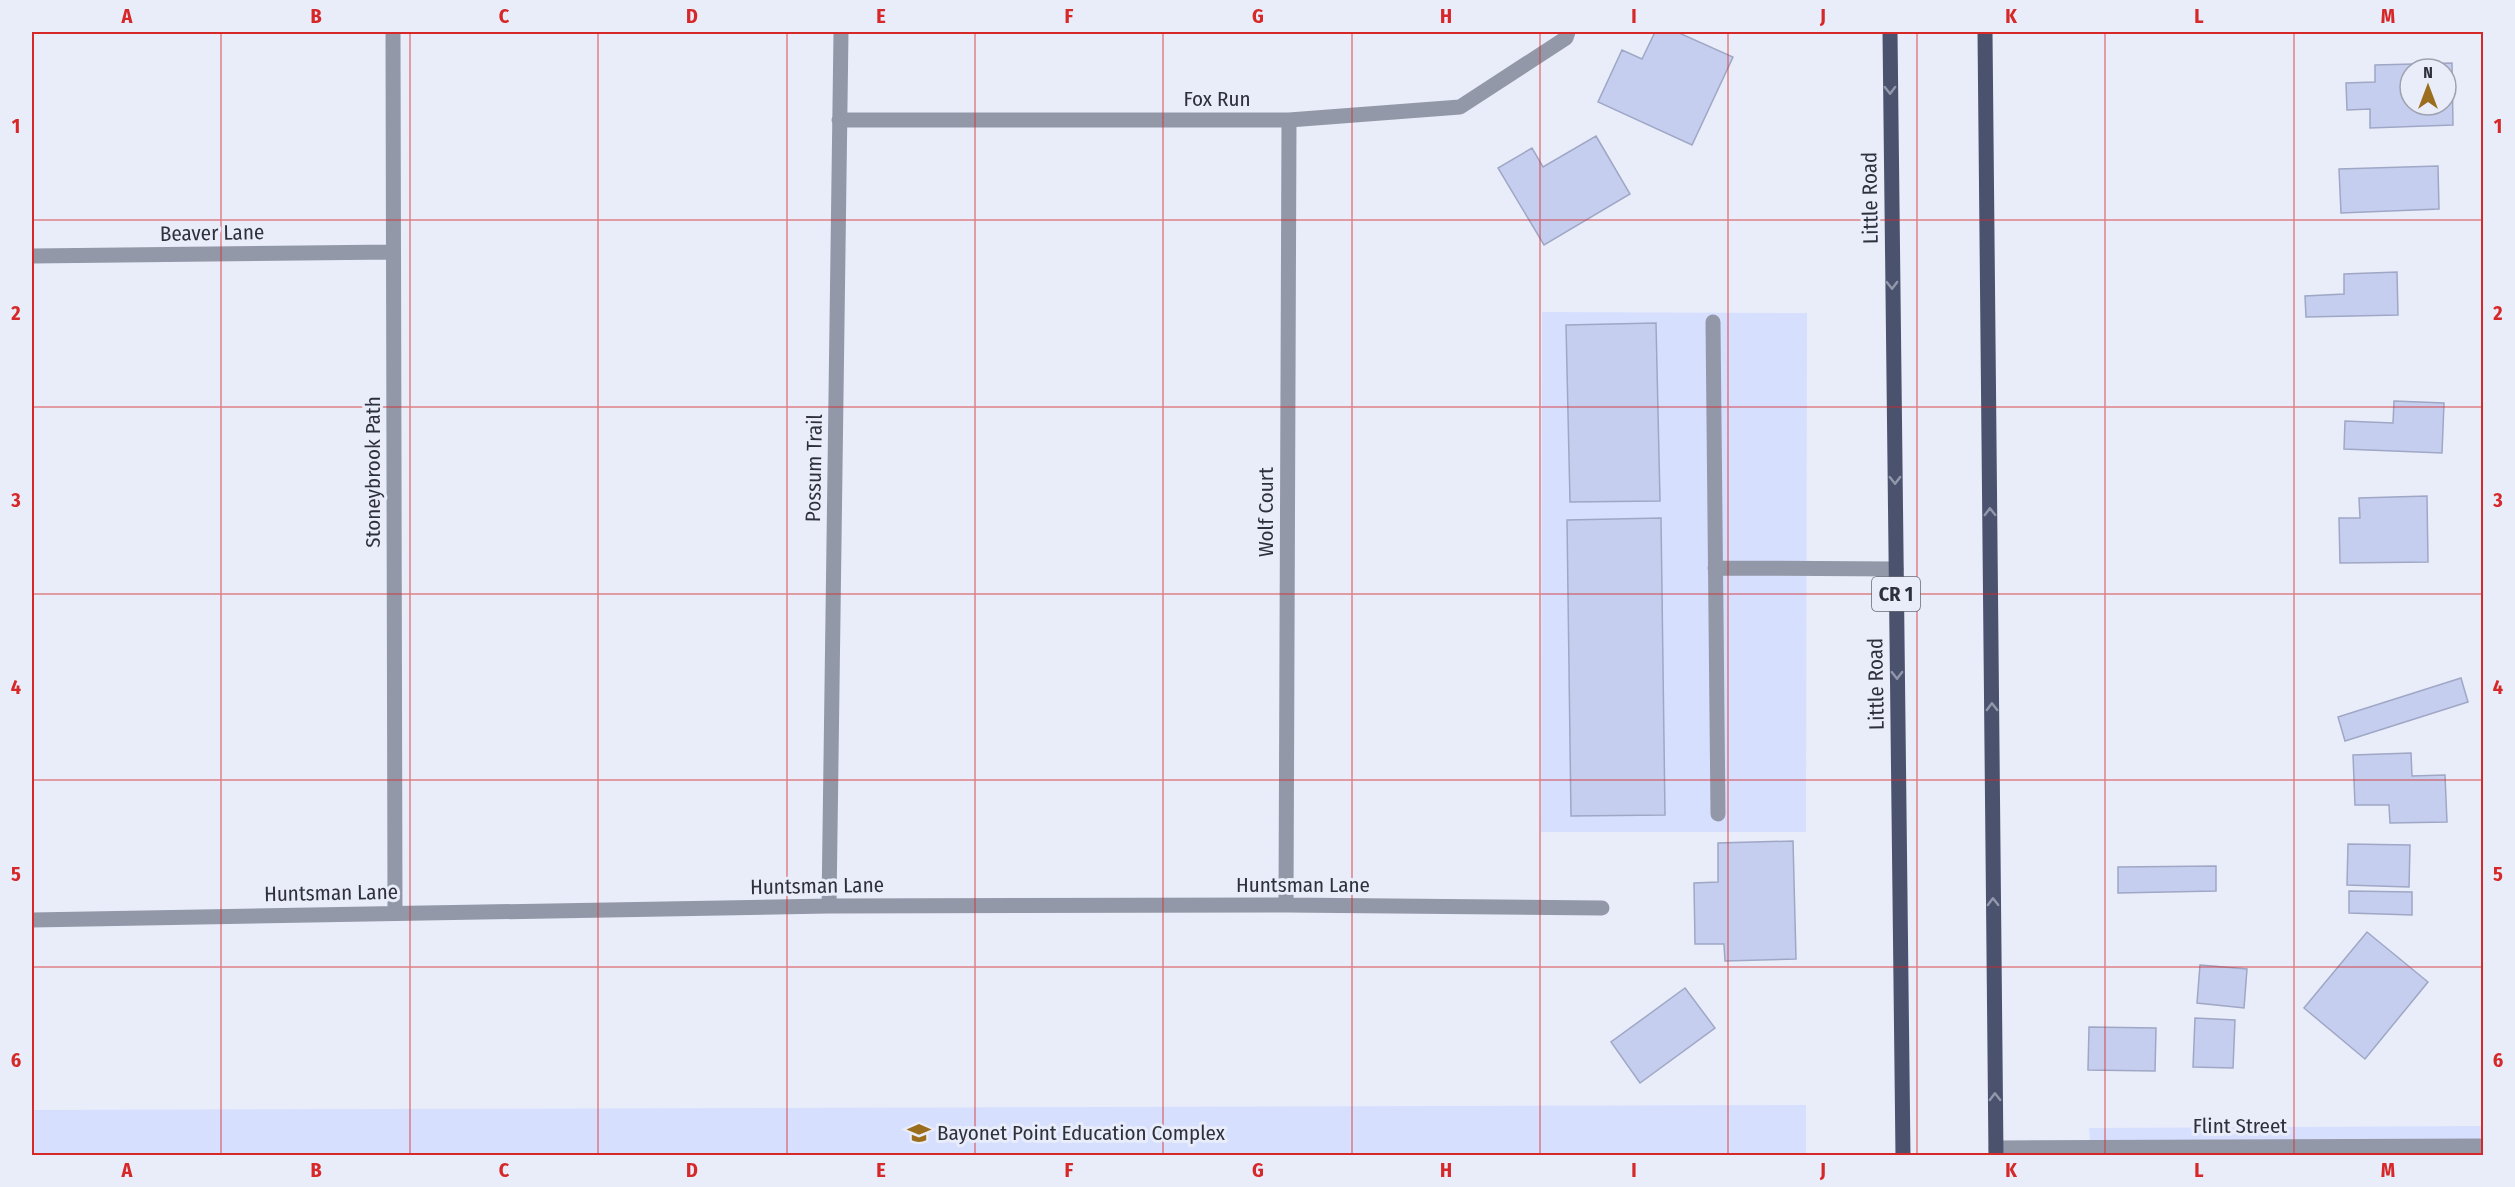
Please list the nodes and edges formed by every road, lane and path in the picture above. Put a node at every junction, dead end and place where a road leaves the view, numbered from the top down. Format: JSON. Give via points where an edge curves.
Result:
{"nodes":[{"id":1,"x":393,"y":32,"type":"edge"},
{"id":2,"x":841,"y":32,"type":"edge"},
{"id":3,"x":1568,"y":32,"type":"edge"},
{"id":4,"x":1890,"y":32,"type":"edge"},
{"id":5,"x":1985,"y":32,"type":"edge"},
{"id":6,"x":839,"y":120,"type":"junction"},
{"id":7,"x":1289,"y":120,"type":"junction"},
{"id":8,"x":393,"y":252,"type":"junction"},
{"id":9,"x":32,"y":256,"type":"edge"},
{"id":10,"x":1713,"y":322,"type":"dead end"},
{"id":11,"x":1715,"y":568,"type":"junction"},
{"id":12,"x":1896,"y":569,"type":"junction"},
{"id":13,"x":1718,"y":814,"type":"dead end"},
{"id":14,"x":1286,"y":905,"type":"junction"},
{"id":15,"x":829,"y":906,"type":"junction"},
{"id":16,"x":1602,"y":908,"type":"dead end"},
{"id":17,"x":394,"y":913,"type":"junction"},
{"id":18,"x":32,"y":920,"type":"edge"},
{"id":19,"x":2484,"y":1146,"type":"edge"},
{"id":20,"x":1996,"y":1152,"type":"edge"},
{"id":21,"x":1903,"y":1155,"type":"edge"}],
"edges":[{"from":1,"to":8,"type":"street","name":"Stoneybrook Path"},
{"from":2,"to":6,"type":"street","name":"Possum Trail"},
{"from":3,"to":7,"type":"street","name":"Fox Run","via":[[1566,38],[1460,107]]},
{"from":4,"to":12,"type":"main road","name":"Little Road","number":"CR 1","one_way":true},
{"from":20,"to":5,"type":"main road","one_way":true},
{"from":6,"to":7,"type":"street","name":"Fox Run"},
{"from":6,"to":15,"type":"street","name":"Possum Trail"},
{"from":7,"to":14,"type":"street","name":"Wolf Court"},
{"from":8,"to":9,"type":"street","name":"Beaver Lane"},
{"from":8,"to":17,"type":"street","name":"Stoneybrook Path"},
{"from":10,"to":11,"type":"street"},
{"from":11,"to":12,"type":"street"},
{"from":11,"to":13,"type":"street"},
{"from":12,"to":21,"type":"main road","name":"Little Road","number":"CR 1","one_way":true},
{"from":14,"to":15,"type":"street","name":"Huntsman Lane"},
{"from":14,"to":16,"type":"street","name":"Huntsman Lane"},
{"from":15,"to":17,"type":"street","name":"Huntsman Lane"},
{"from":17,"to":18,"type":"street","name":"Huntsman Lane"},
{"from":19,"to":20,"type":"street","name":"Flint Street"}]}
